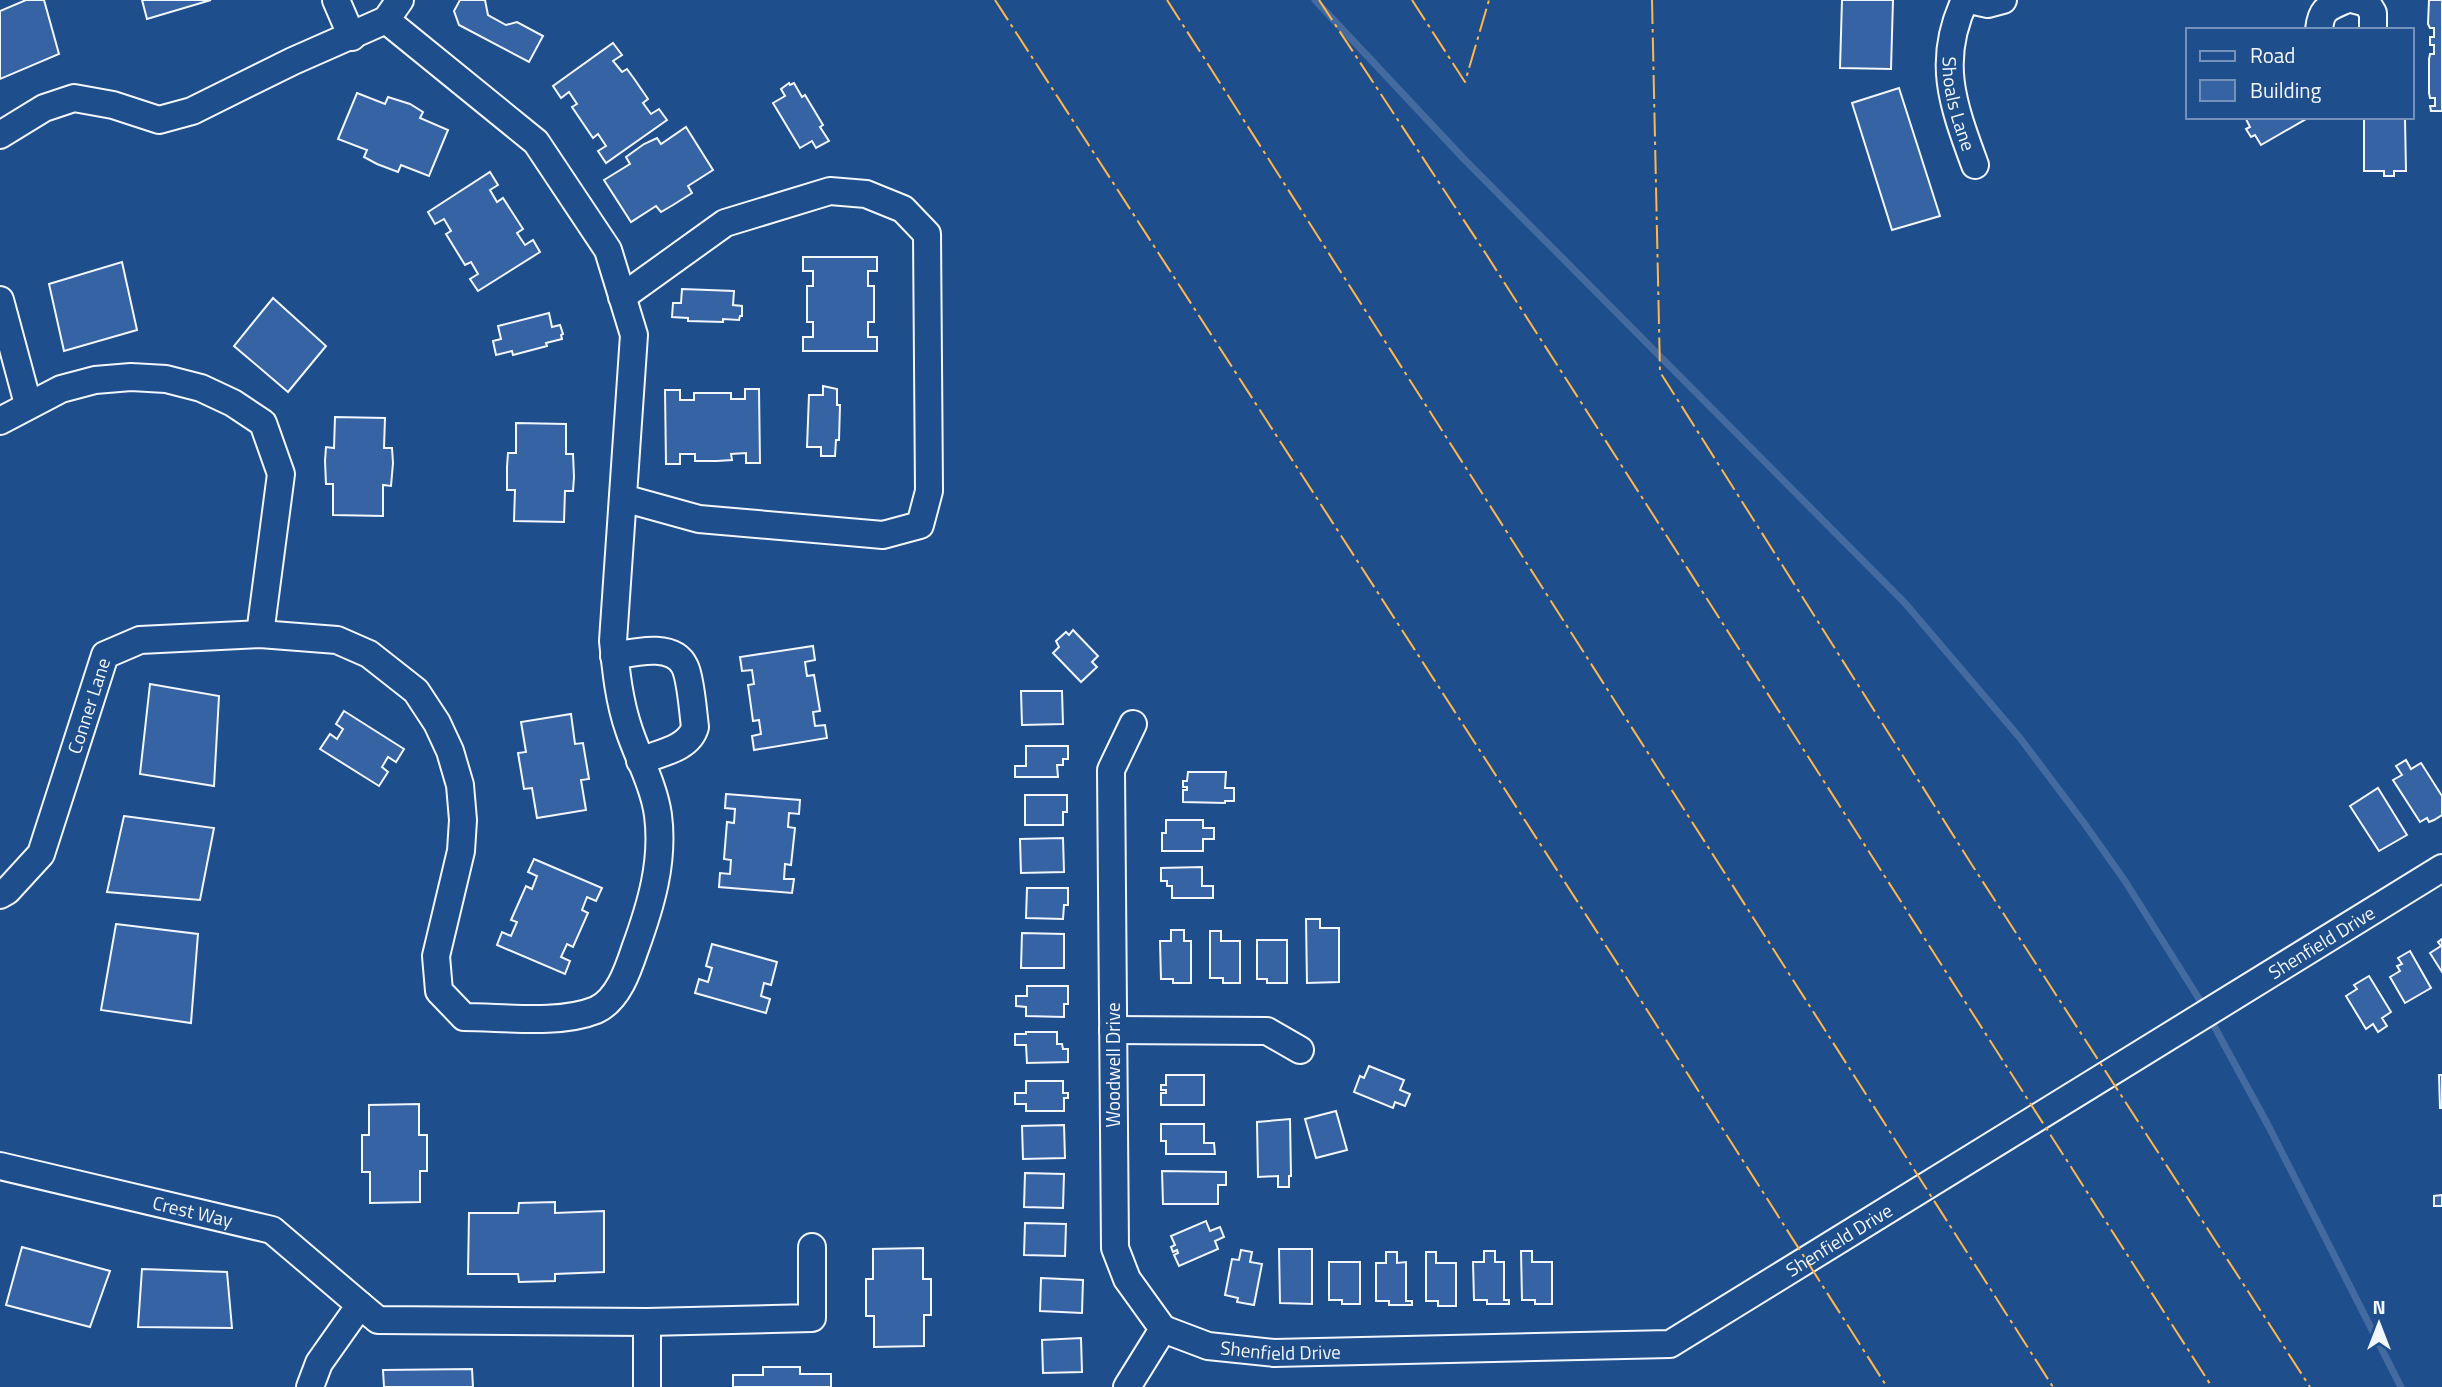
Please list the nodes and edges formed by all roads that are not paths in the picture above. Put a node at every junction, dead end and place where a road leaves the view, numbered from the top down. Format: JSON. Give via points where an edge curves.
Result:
{"nodes":[{"id":1,"x":336,"y":0,"type":"edge"},
{"id":2,"x":1968,"y":0,"type":"edge"},
{"id":3,"x":2003,"y":0,"type":"edge"},
{"id":4,"x":2359,"y":1,"type":"edge"},
{"id":5,"x":393,"y":10,"type":"edge"},
{"id":6,"x":2319,"y":28,"type":"edge"},
{"id":7,"x":2373,"y":28,"type":"edge"},
{"id":8,"x":352,"y":37,"type":"junction"},
{"id":9,"x":0,"y":135,"type":"edge"},
{"id":10,"x":1975,"y":164,"type":"dead end"},
{"id":11,"x":622,"y":297,"type":"junction"},
{"id":12,"x":0,"y":300,"type":"edge"},
{"id":13,"x":28,"y":404,"type":"junction"},
{"id":14,"x":0,"y":421,"type":"edge"},
{"id":15,"x":623,"y":498,"type":"junction"},
{"id":16,"x":260,"y":634,"type":"junction"},
{"id":17,"x":614,"y":656,"type":"junction"},
{"id":18,"x":1133,"y":724,"type":"dead end"},
{"id":19,"x":640,"y":761,"type":"junction"},
{"id":20,"x":2442,"y":868,"type":"edge"},
{"id":21,"x":0,"y":895,"type":"edge"},
{"id":22,"x":1113,"y":1030,"type":"junction"},
{"id":23,"x":1300,"y":1050,"type":"dead end"},
{"id":24,"x":0,"y":1166,"type":"edge"},
{"id":25,"x":812,"y":1247,"type":"dead end"},
{"id":26,"x":360,"y":1305,"type":"junction"},
{"id":27,"x":648,"y":1322,"type":"junction"},
{"id":28,"x":1163,"y":1329,"type":"junction"},
{"id":29,"x":310,"y":1387,"type":"edge"},
{"id":30,"x":648,"y":1387,"type":"edge"},
{"id":31,"x":1127,"y":1387,"type":"edge"}],
"edges":[{"from":1,"to":8,"type":"street"},
{"from":2,"to":3,"type":"street","name":"Shoals Lane","via":[[1988,4]]},
{"from":2,"to":10,"type":"street","name":"Shoals Lane","via":[[1955,21],[1949,46],[1954,106]]},
{"from":4,"to":6,"type":"street","via":[[2328,8],[2320,17]]},
{"from":4,"to":7,"type":"street","via":[[2373,13]]},
{"from":5,"to":8,"type":"street"},
{"from":5,"to":11,"type":"street","name":"Conner Lane","via":[[536,142],[608,250]]},
{"from":8,"to":9,"type":"street","via":[[192,111],[159,120],[113,105],[74,99],[44,108]]},
{"from":11,"to":15,"type":"street","name":"Conner Lane","via":[[634,335]]},
{"from":11,"to":15,"type":"street","via":[[725,223],[830,191],[866,194],[903,209],[927,234],[929,491],[920,525],[883,535],[699,519]]},
{"from":12,"to":13,"type":"street"},
{"from":13,"to":14,"type":"street"},
{"from":13,"to":16,"type":"street","via":[[95,380],[166,379],[201,388],[262,423],[281,474]]},
{"from":15,"to":17,"type":"street","name":"Conner Lane"},
{"from":16,"to":19,"type":"street","name":"Conner Lane","via":[[337,640],[369,654],[416,691],[437,723],[460,785],[463,820],[461,851],[436,956],[439,991],[464,1017],[573,1016],[597,1009],[613,996],[629,968],[652,905],[659,867],[658,814]]},
{"from":16,"to":21,"type":"street","name":"Conner Lane","via":[[140,640],[105,655],[41,854]]},
{"from":17,"to":19,"type":"street","name":"Conner Lane","via":[[617,685]]},
{"from":17,"to":19,"type":"street","via":[[661,651],[685,666],[695,727],[692,736]]},
{"from":18,"to":22,"type":"street","name":"Woodwell Drive","via":[[1111,770]]},
{"from":20,"to":28,"type":"street","name":"Shenfield Drive","via":[[1670,1344],[1273,1353],[1208,1346]]},
{"from":22,"to":23,"type":"street","via":[[1267,1031]]},
{"from":22,"to":28,"type":"street","name":"Woodwell Drive","via":[[1115,1248],[1127,1279]]},
{"from":24,"to":26,"type":"street","name":"Crest Way","via":[[272,1230]]},
{"from":25,"to":27,"type":"street","name":"Crest Way","via":[[812,1318]]},
{"from":26,"to":27,"type":"street","name":"Crest Way","via":[[377,1320]]},
{"from":26,"to":29,"type":"street","via":[[318,1363]]},
{"from":27,"to":30,"type":"street"},
{"from":28,"to":31,"type":"street"}]}
